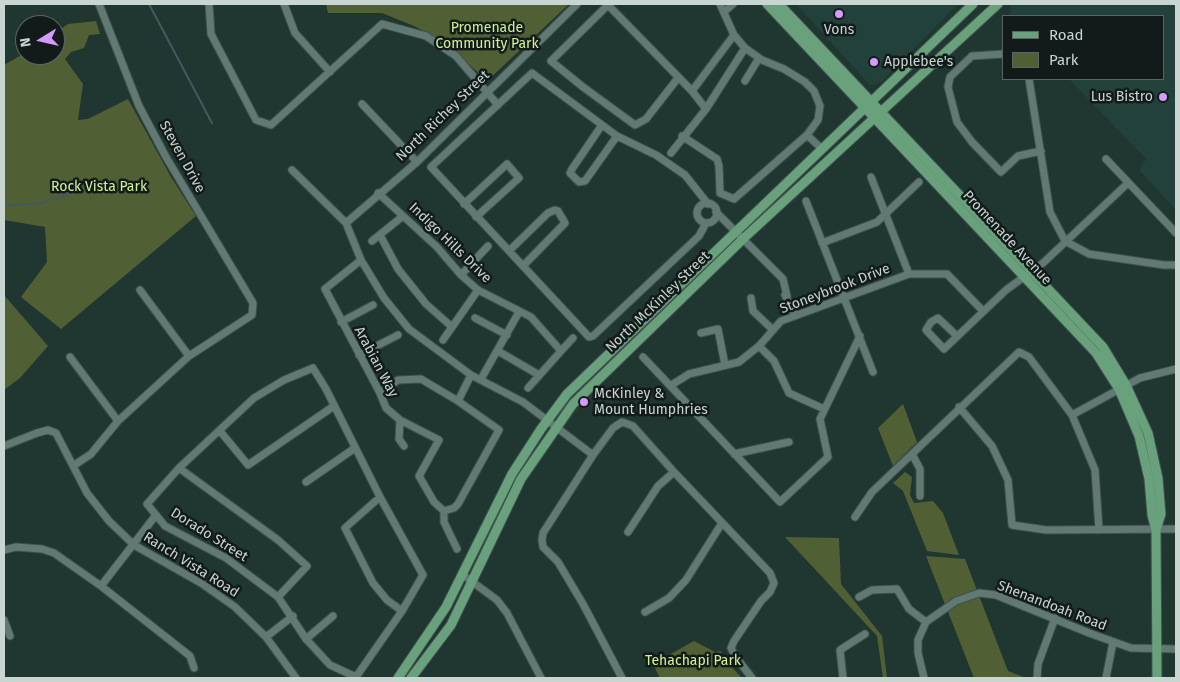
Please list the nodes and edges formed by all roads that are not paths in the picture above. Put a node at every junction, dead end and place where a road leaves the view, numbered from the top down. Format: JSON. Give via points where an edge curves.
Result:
{"nodes":[{"id":1,"x":99,"y":4,"type":"edge"},
{"id":2,"x":209,"y":4,"type":"edge"},
{"id":3,"x":284,"y":4,"type":"edge"},
{"id":4,"x":576,"y":4,"type":"edge"},
{"id":5,"x":609,"y":4,"type":"edge"},
{"id":6,"x":720,"y":4,"type":"edge"},
{"id":7,"x":733,"y":4,"type":"edge"},
{"id":8,"x":767,"y":4,"type":"edge"},
{"id":9,"x":779,"y":4,"type":"edge"},
{"id":10,"x":972,"y":4,"type":"edge"},
{"id":11,"x":998,"y":4,"type":"edge"},
{"id":12,"x":724,"y":12,"type":"junction"},
{"id":13,"x":734,"y":35,"type":"junction"},
{"id":14,"x":745,"y":48,"type":"junction"},
{"id":15,"x":1002,"y":54,"type":"edge"},
{"id":16,"x":759,"y":58,"type":"junction"},
{"id":17,"x":330,"y":72,"type":"junction"},
{"id":18,"x":678,"y":78,"type":"junction"},
{"id":19,"x":1029,"y":80,"type":"edge"},
{"id":20,"x":746,"y":81,"type":"dead end"},
{"id":21,"x":487,"y":91,"type":"junction"},
{"id":22,"x":692,"y":91,"type":"junction"},
{"id":23,"x":362,"y":104,"type":"dead end"},
{"id":24,"x":498,"y":105,"type":"junction"},
{"id":25,"x":868,"y":106,"type":"junction"},
{"id":26,"x":706,"y":109,"type":"junction"},
{"id":27,"x":878,"y":115,"type":"junction"},
{"id":28,"x":602,"y":125,"type":"junction"},
{"id":29,"x":807,"y":135,"type":"junction"},
{"id":30,"x":617,"y":136,"type":"junction"},
{"id":31,"x":682,"y":136,"type":"junction"},
{"id":32,"x":822,"y":149,"type":"junction"},
{"id":33,"x":1041,"y":151,"type":"junction"},
{"id":34,"x":672,"y":153,"type":"dead end"},
{"id":35,"x":1106,"y":159,"type":"dead end"},
{"id":36,"x":417,"y":162,"type":"junction"},
{"id":37,"x":292,"y":170,"type":"dead end"},
{"id":38,"x":871,"y":177,"type":"dead end"},
{"id":39,"x":920,"y":182,"type":"dead end"},
{"id":40,"x":1128,"y":183,"type":"junction"},
{"id":41,"x":378,"y":193,"type":"junction"},
{"id":42,"x":806,"y":201,"type":"dead end"},
{"id":43,"x":464,"y":204,"type":"junction"},
{"id":44,"x":708,"y":204,"type":"junction"},
{"id":45,"x":716,"y":212,"type":"junction"},
{"id":46,"x":885,"y":215,"type":"junction"},
{"id":47,"x":403,"y":216,"type":"junction"},
{"id":48,"x":476,"y":217,"type":"junction"},
{"id":49,"x":346,"y":223,"type":"junction"},
{"id":50,"x":706,"y":223,"type":"junction"},
{"id":51,"x":737,"y":230,"type":"junction"},
{"id":52,"x":1176,"y":233,"type":"edge"},
{"id":53,"x":380,"y":235,"type":"junction"},
{"id":54,"x":744,"y":238,"type":"junction"},
{"id":55,"x":372,"y":241,"type":"dead end"},
{"id":56,"x":1065,"y":241,"type":"junction"},
{"id":57,"x":822,"y":243,"type":"junction"},
{"id":58,"x":488,"y":246,"type":"dead end"},
{"id":59,"x":509,"y":251,"type":"junction"},
{"id":60,"x":361,"y":260,"type":"junction"},
{"id":61,"x":1176,"y":264,"type":"edge"},
{"id":62,"x":524,"y":265,"type":"junction"},
{"id":63,"x":1028,"y":273,"type":"junction"},
{"id":64,"x":908,"y":274,"type":"junction"},
{"id":65,"x":461,"y":275,"type":"junction"},
{"id":66,"x":140,"y":290,"type":"dead end"},
{"id":67,"x":478,"y":290,"type":"junction"},
{"id":68,"x":751,"y":298,"type":"dead end"},
{"id":69,"x":844,"y":299,"type":"junction"},
{"id":70,"x":373,"y":305,"type":"dead end"},
{"id":71,"x":983,"y":311,"type":"junction"},
{"id":72,"x":519,"y":312,"type":"junction"},
{"id":73,"x":795,"y":315,"type":"junction"},
{"id":74,"x":475,"y":318,"type":"dead end"},
{"id":75,"x":341,"y":322,"type":"junction"},
{"id":76,"x":452,"y":327,"type":"junction"},
{"id":77,"x":772,"y":329,"type":"junction"},
{"id":78,"x":701,"y":332,"type":"dead end"},
{"id":79,"x":398,"y":335,"type":"dead end"},
{"id":80,"x":507,"y":335,"type":"junction"},
{"id":81,"x":860,"y":336,"type":"junction"},
{"id":82,"x":957,"y":336,"type":"junction"},
{"id":83,"x":573,"y":338,"type":"dead end"},
{"id":84,"x":443,"y":340,"type":"dead end"},
{"id":85,"x":759,"y":346,"type":"junction"},
{"id":86,"x":498,"y":351,"type":"junction"},
{"id":87,"x":561,"y":351,"type":"junction"},
{"id":88,"x":359,"y":355,"type":"junction"},
{"id":89,"x":189,"y":356,"type":"junction"},
{"id":90,"x":70,"y":357,"type":"dead end"},
{"id":91,"x":643,"y":357,"type":"dead end"},
{"id":92,"x":725,"y":365,"type":"junction"},
{"id":93,"x":1176,"y":369,"type":"edge"},
{"id":94,"x":873,"y":372,"type":"dead end"},
{"id":95,"x":471,"y":375,"type":"junction"},
{"id":96,"x":539,"y":375,"type":"junction"},
{"id":97,"x":481,"y":379,"type":"junction"},
{"id":98,"x":670,"y":386,"type":"junction"},
{"id":99,"x":1123,"y":387,"type":"junction"},
{"id":100,"x":528,"y":388,"type":"dead end"},
{"id":101,"x":380,"y":393,"type":"junction"},
{"id":102,"x":458,"y":401,"type":"junction"},
{"id":103,"x":334,"y":406,"type":"junction"},
{"id":104,"x":959,"y":407,"type":"junction"},
{"id":105,"x":824,"y":409,"type":"junction"},
{"id":106,"x":1072,"y":415,"type":"junction"},
{"id":107,"x":400,"y":420,"type":"junction"},
{"id":108,"x":118,"y":421,"type":"junction"},
{"id":109,"x":546,"y":421,"type":"junction"},
{"id":110,"x":555,"y":428,"type":"junction"},
{"id":111,"x":220,"y":431,"type":"junction"},
{"id":112,"x":789,"y":442,"type":"dead end"},
{"id":113,"x":4,"y":446,"type":"edge"},
{"id":114,"x":404,"y":446,"type":"dead end"},
{"id":115,"x":355,"y":448,"type":"junction"},
{"id":116,"x":734,"y":454,"type":"junction"},
{"id":117,"x":912,"y":454,"type":"junction"},
{"id":118,"x":592,"y":455,"type":"junction"},
{"id":119,"x":72,"y":466,"type":"junction"},
{"id":120,"x":179,"y":468,"type":"junction"},
{"id":121,"x":674,"y":472,"type":"junction"},
{"id":122,"x":306,"y":482,"type":"dead end"},
{"id":123,"x":920,"y":496,"type":"dead end"},
{"id":124,"x":380,"y":497,"type":"junction"},
{"id":125,"x":444,"y":511,"type":"junction"},
{"id":126,"x":156,"y":515,"type":"junction"},
{"id":127,"x":855,"y":517,"type":"dead end"},
{"id":128,"x":722,"y":523,"type":"junction"},
{"id":129,"x":1176,"y":529,"type":"edge"},
{"id":130,"x":1098,"y":530,"type":"junction"},
{"id":131,"x":1156,"y":530,"type":"junction"},
{"id":132,"x":628,"y":532,"type":"dead end"},
{"id":133,"x":134,"y":545,"type":"junction"},
{"id":134,"x":457,"y":549,"type":"dead end"},
{"id":135,"x":4,"y":550,"type":"edge"},
{"id":136,"x":467,"y":577,"type":"junction"},
{"id":137,"x":101,"y":586,"type":"junction"},
{"id":138,"x":278,"y":597,"type":"junction"},
{"id":139,"x":859,"y":597,"type":"dead end"},
{"id":140,"x":402,"y":612,"type":"junction"},
{"id":141,"x":645,"y":612,"type":"dead end"},
{"id":142,"x":293,"y":616,"type":"junction"},
{"id":143,"x":334,"y":616,"type":"dead end"},
{"id":144,"x":1055,"y":618,"type":"junction"},
{"id":145,"x":4,"y":620,"type":"edge"},
{"id":146,"x":926,"y":622,"type":"junction"},
{"id":147,"x":865,"y":634,"type":"dead end"},
{"id":148,"x":10,"y":636,"type":"dead end"},
{"id":149,"x":266,"y":637,"type":"junction"},
{"id":150,"x":306,"y":639,"type":"junction"},
{"id":151,"x":1113,"y":642,"type":"junction"},
{"id":152,"x":1176,"y":648,"type":"edge"},
{"id":153,"x":1156,"y":649,"type":"junction"},
{"id":154,"x":194,"y":668,"type":"dead end"},
{"id":155,"x":296,"y":678,"type":"edge"},
{"id":156,"x":398,"y":678,"type":"edge"},
{"id":157,"x":411,"y":678,"type":"edge"},
{"id":158,"x":541,"y":678,"type":"edge"},
{"id":159,"x":622,"y":678,"type":"edge"},
{"id":160,"x":752,"y":678,"type":"edge"},
{"id":161,"x":843,"y":678,"type":"edge"},
{"id":162,"x":924,"y":678,"type":"edge"},
{"id":163,"x":1037,"y":678,"type":"edge"},
{"id":164,"x":1106,"y":678,"type":"edge"},
{"id":165,"x":1157,"y":678,"type":"edge"}],
"edges":[{"from":1,"to":89,"type":"street","name":"Steven Drive","via":[[139,106],[253,303],[252,315]]},
{"from":2,"to":17,"type":"street","via":[[211,34],[256,120],[270,125]]},
{"from":3,"to":17,"type":"street","via":[[295,33]]},
{"from":4,"to":21,"type":"street","name":"North Richey Street"},
{"from":5,"to":18,"type":"street"},
{"from":5,"to":18,"type":"street","via":[[551,61],[635,125],[646,119]]},
{"from":6,"to":12,"type":"street"},
{"from":7,"to":12,"type":"street"},
{"from":8,"to":25,"type":"main road","name":"Promenade Avenue"},
{"from":9,"to":25,"type":"main road","name":"Promenade Avenue"},
{"from":10,"to":25,"type":"main road","name":"North McKinley Street"},
{"from":11,"to":27,"type":"main road","name":"North McKinley Street"},
{"from":12,"to":13,"type":"street"},
{"from":13,"to":14,"type":"street"},
{"from":13,"to":22,"type":"street"},
{"from":14,"to":16,"type":"street"},
{"from":14,"to":26,"type":"street"},
{"from":15,"to":33,"type":"street","via":[[972,56],[950,77],[948,87],[957,122],[1001,172],[1018,156]]},
{"from":16,"to":20,"type":"street"},
{"from":16,"to":29,"type":"street","via":[[798,78],[814,92],[820,114]]},
{"from":17,"to":21,"type":"street","via":[[384,24],[426,36],[456,56]]},
{"from":18,"to":22,"type":"street"},
{"from":19,"to":33,"type":"street"},
{"from":21,"to":24,"type":"street"},
{"from":21,"to":36,"type":"street","name":"North Richey Street"},
{"from":22,"to":26,"type":"street"},
{"from":23,"to":36,"type":"street"},
{"from":24,"to":28,"type":"street","via":[[532,73]]},
{"from":24,"to":43,"type":"street","via":[[431,167]]},
{"from":25,"to":27,"type":"main road","name":"Promenade Avenue"},
{"from":25,"to":32,"type":"main road","name":"North McKinley Street"},
{"from":26,"to":31,"type":"street"},
{"from":27,"to":54,"type":"main road","name":"North McKinley Street"},
{"from":27,"to":63,"type":"main road","name":"Promenade Avenue"},
{"from":28,"to":30,"type":"street"},
{"from":28,"to":30,"type":"street","via":[[572,168],[570,173],[579,182],[585,181]]},
{"from":29,"to":31,"type":"street","via":[[734,199],[720,193],[720,166],[716,159]]},
{"from":29,"to":32,"type":"street"},
{"from":30,"to":44,"type":"street","via":[[656,155],[685,175]]},
{"from":31,"to":34,"type":"street"},
{"from":32,"to":51,"type":"main road","name":"North McKinley Street"},
{"from":33,"to":56,"type":"street","via":[[1050,212]]},
{"from":35,"to":40,"type":"street"},
{"from":36,"to":41,"type":"street","name":"North Richey Street"},
{"from":37,"to":49,"type":"street"},
{"from":38,"to":46,"type":"street"},
{"from":39,"to":46,"type":"street"},
{"from":40,"to":52,"type":"street"},
{"from":40,"to":56,"type":"street"},
{"from":41,"to":47,"type":"street","name":"Indigo Hills Drive"},
{"from":41,"to":49,"type":"street","name":"North Richey Street"},
{"from":42,"to":57,"type":"street"},
{"from":43,"to":48,"type":"street"},
{"from":43,"to":48,"type":"street","via":[[506,164],[519,178]]},
{"from":44,"to":45,"type":"street"},
{"from":44,"to":50,"type":"street","via":[[700,206],[697,212],[700,220]]},
{"from":45,"to":50,"type":"street","via":[[715,218]]},
{"from":45,"to":51,"type":"street"},
{"from":46,"to":57,"type":"street","via":[[877,222]]},
{"from":46,"to":64,"type":"street"},
{"from":47,"to":53,"type":"street"},
{"from":47,"to":65,"type":"street","name":"Indigo Hills Drive","via":[[437,246]]},
{"from":48,"to":59,"type":"street"},
{"from":49,"to":60,"type":"street"},
{"from":50,"to":62,"type":"street","via":[[699,236],[589,337]]},
{"from":51,"to":54,"type":"street"},
{"from":51,"to":109,"type":"main road","name":"North McKinley Street","via":[[584,376]]},
{"from":53,"to":55,"type":"street"},
{"from":53,"to":76,"type":"street","via":[[398,269],[426,304]]},
{"from":54,"to":73,"type":"street","via":[[783,279]]},
{"from":54,"to":110,"type":"main road","name":"North McKinley Street","via":[[590,385]]},
{"from":56,"to":61,"type":"street","via":[[1089,254]]},
{"from":56,"to":63,"type":"street"},
{"from":57,"to":69,"type":"street"},
{"from":58,"to":65,"type":"street"},
{"from":59,"to":62,"type":"street"},
{"from":59,"to":62,"type":"street","via":[[548,213],[558,211],[565,223]]},
{"from":60,"to":75,"type":"street","name":"Arabian Way","via":[[325,289]]},
{"from":60,"to":95,"type":"street","via":[[384,298],[409,329]]},
{"from":63,"to":71,"type":"street"},
{"from":63,"to":99,"type":"main road","name":"Promenade Avenue","via":[[1102,347]]},
{"from":64,"to":69,"type":"street","name":"Stoneybrook Drive"},
{"from":64,"to":71,"type":"street","name":"Stoneybrook Drive","via":[[947,274]]},
{"from":65,"to":67,"type":"street","name":"Indigo Hills Drive"},
{"from":66,"to":89,"type":"street"},
{"from":67,"to":72,"type":"street","name":"Indigo Hills Drive"},
{"from":67,"to":76,"type":"street"},
{"from":68,"to":77,"type":"street","via":[[753,311]]},
{"from":69,"to":73,"type":"street","name":"Stoneybrook Drive"},
{"from":69,"to":81,"type":"street"},
{"from":70,"to":75,"type":"street"},
{"from":71,"to":82,"type":"street"},
{"from":72,"to":80,"type":"street"},
{"from":72,"to":87,"type":"street","name":"Indigo Hills Drive","via":[[531,317]]},
{"from":73,"to":77,"type":"street","name":"Stoneybrook Drive"},
{"from":74,"to":80,"type":"street"},
{"from":75,"to":88,"type":"street","name":"Arabian Way"},
{"from":76,"to":84,"type":"street"},
{"from":77,"to":85,"type":"street","name":"Stoneybrook Drive"},
{"from":78,"to":92,"type":"street","via":[[718,329]]},
{"from":79,"to":88,"type":"street"},
{"from":80,"to":86,"type":"street"},
{"from":81,"to":94,"type":"street"},
{"from":81,"to":105,"type":"street"},
{"from":82,"to":82,"type":"street","via":[[944,349],[926,330],[938,318]]},
{"from":83,"to":87,"type":"street"},
{"from":85,"to":92,"type":"street","name":"Stoneybrook Drive","via":[[739,362]]},
{"from":85,"to":105,"type":"street","via":[[774,362],[788,393]]},
{"from":86,"to":96,"type":"street"},
{"from":86,"to":97,"type":"street"},
{"from":87,"to":96,"type":"street"},
{"from":88,"to":101,"type":"street","name":"Arabian Way"},
{"from":89,"to":108,"type":"street"},
{"from":90,"to":108,"type":"street"},
{"from":91,"to":98,"type":"street"},
{"from":92,"to":98,"type":"street","name":"Stoneybrook Drive","via":[[688,374]]},
{"from":93,"to":99,"type":"street","via":[[1157,372]]},
{"from":95,"to":97,"type":"street"},
{"from":95,"to":102,"type":"street"},
{"from":96,"to":100,"type":"street"},
{"from":97,"to":109,"type":"street","via":[[523,402]]},
{"from":98,"to":116,"type":"street"},
{"from":99,"to":106,"type":"street"},
{"from":99,"to":131,"type":"main road","name":"Promenade Avenue","via":[[1149,479]]},
{"from":101,"to":102,"type":"street","via":[[398,380],[421,378]]},
{"from":101,"to":107,"type":"street","name":"Arabian Way","via":[[386,408]]},
{"from":102,"to":125,"type":"street","via":[[498,430],[454,508]]},
{"from":103,"to":111,"type":"street","via":[[248,465]]},
{"from":103,"to":111,"type":"street","via":[[313,368],[254,398]]},
{"from":103,"to":115,"type":"street"},
{"from":104,"to":106,"type":"street","via":[[1019,352],[1029,357]]},
{"from":104,"to":117,"type":"street"},
{"from":104,"to":130,"type":"street","via":[[992,446],[1008,480],[1012,525],[1046,530]]},
{"from":105,"to":116,"type":"street","via":[[820,419],[828,457],[780,502]]},
{"from":106,"to":130,"type":"street","via":[[1094,470]]},
{"from":107,"to":114,"type":"street","via":[[399,439]]},
{"from":107,"to":125,"type":"street","name":"Arabian Way","via":[[439,440],[418,476],[434,502]]},
{"from":108,"to":119,"type":"street","via":[[91,454]]},
{"from":109,"to":110,"type":"street"},
{"from":109,"to":136,"type":"main road","name":"North McKinley Street","via":[[512,474]]},
{"from":110,"to":118,"type":"street"},
{"from":110,"to":136,"type":"main road","name":"North McKinley Street"},
{"from":111,"to":120,"type":"street"},
{"from":112,"to":116,"type":"street"},
{"from":113,"to":119,"type":"street","name":"Ranch Vista Road","via":[[48,430],[56,433]]},
{"from":115,"to":122,"type":"street"},
{"from":115,"to":124,"type":"street"},
{"from":117,"to":123,"type":"street","via":[[920,469]]},
{"from":117,"to":127,"type":"street","via":[[872,492]]},
{"from":118,"to":121,"type":"street","via":[[613,428],[622,422],[633,426]]},
{"from":118,"to":159,"type":"street","via":[[543,533],[542,540],[543,547],[558,562],[583,604]]},
{"from":119,"to":133,"type":"street","name":"Ranch Vista Road","via":[[87,493]]},
{"from":120,"to":126,"type":"street","via":[[147,504]]},
{"from":120,"to":138,"type":"street","via":[[278,540],[307,566]]},
{"from":121,"to":128,"type":"street"},
{"from":121,"to":132,"type":"street","via":[[658,486]]},
{"from":124,"to":140,"type":"street","via":[[423,575]]},
{"from":124,"to":140,"type":"street","via":[[345,528],[373,583]]},
{"from":125,"to":134,"type":"street","via":[[444,522]]},
{"from":126,"to":133,"type":"street"},
{"from":126,"to":138,"type":"street","name":"Dorado Street","via":[[165,526],[226,558]]},
{"from":128,"to":141,"type":"street","via":[[686,580],[668,598]]},
{"from":128,"to":160,"type":"street","via":[[770,573],[774,583],[731,648]]},
{"from":129,"to":131,"type":"street"},
{"from":130,"to":131,"type":"street"},
{"from":131,"to":153,"type":"main road","name":"Promenade Avenue"},
{"from":133,"to":137,"type":"street"},
{"from":133,"to":149,"type":"street","name":"Ranch Vista Road","via":[[201,583],[235,607]]},
{"from":135,"to":137,"type":"street","via":[[16,547],[54,553]]},
{"from":136,"to":156,"type":"main road","name":"North McKinley Street"},
{"from":136,"to":157,"type":"main road","name":"North McKinley Street","via":[[451,625]]},
{"from":136,"to":158,"type":"street","via":[[497,600],[507,613]]},
{"from":137,"to":154,"type":"street","via":[[190,656]]},
{"from":138,"to":142,"type":"street","name":"Dorado Street"},
{"from":139,"to":146,"type":"street","via":[[872,590],[897,588],[909,609]]},
{"from":140,"to":150,"type":"street","name":"Dorado Street","via":[[356,677],[330,665]]},
{"from":142,"to":149,"type":"street"},
{"from":142,"to":150,"type":"street","name":"Dorado Street"},
{"from":143,"to":150,"type":"street"},
{"from":144,"to":146,"type":"street","name":"Shenandoah Road","via":[[996,595],[980,593],[956,601]]},
{"from":144,"to":151,"type":"street","name":"Shenandoah Road"},
{"from":144,"to":163,"type":"street","via":[[1038,664]]},
{"from":145,"to":148,"type":"street"},
{"from":146,"to":162,"type":"street","via":[[918,640]]},
{"from":147,"to":161,"type":"street","via":[[840,650]]},
{"from":149,"to":155,"type":"street","name":"Ranch Vista Road"},
{"from":151,"to":153,"type":"street","name":"Shenandoah Road","via":[[1131,648]]},
{"from":151,"to":164,"type":"street"},
{"from":152,"to":153,"type":"street","name":"Shenandoah Road"},
{"from":153,"to":165,"type":"main road","name":"Promenade Avenue"}]}
